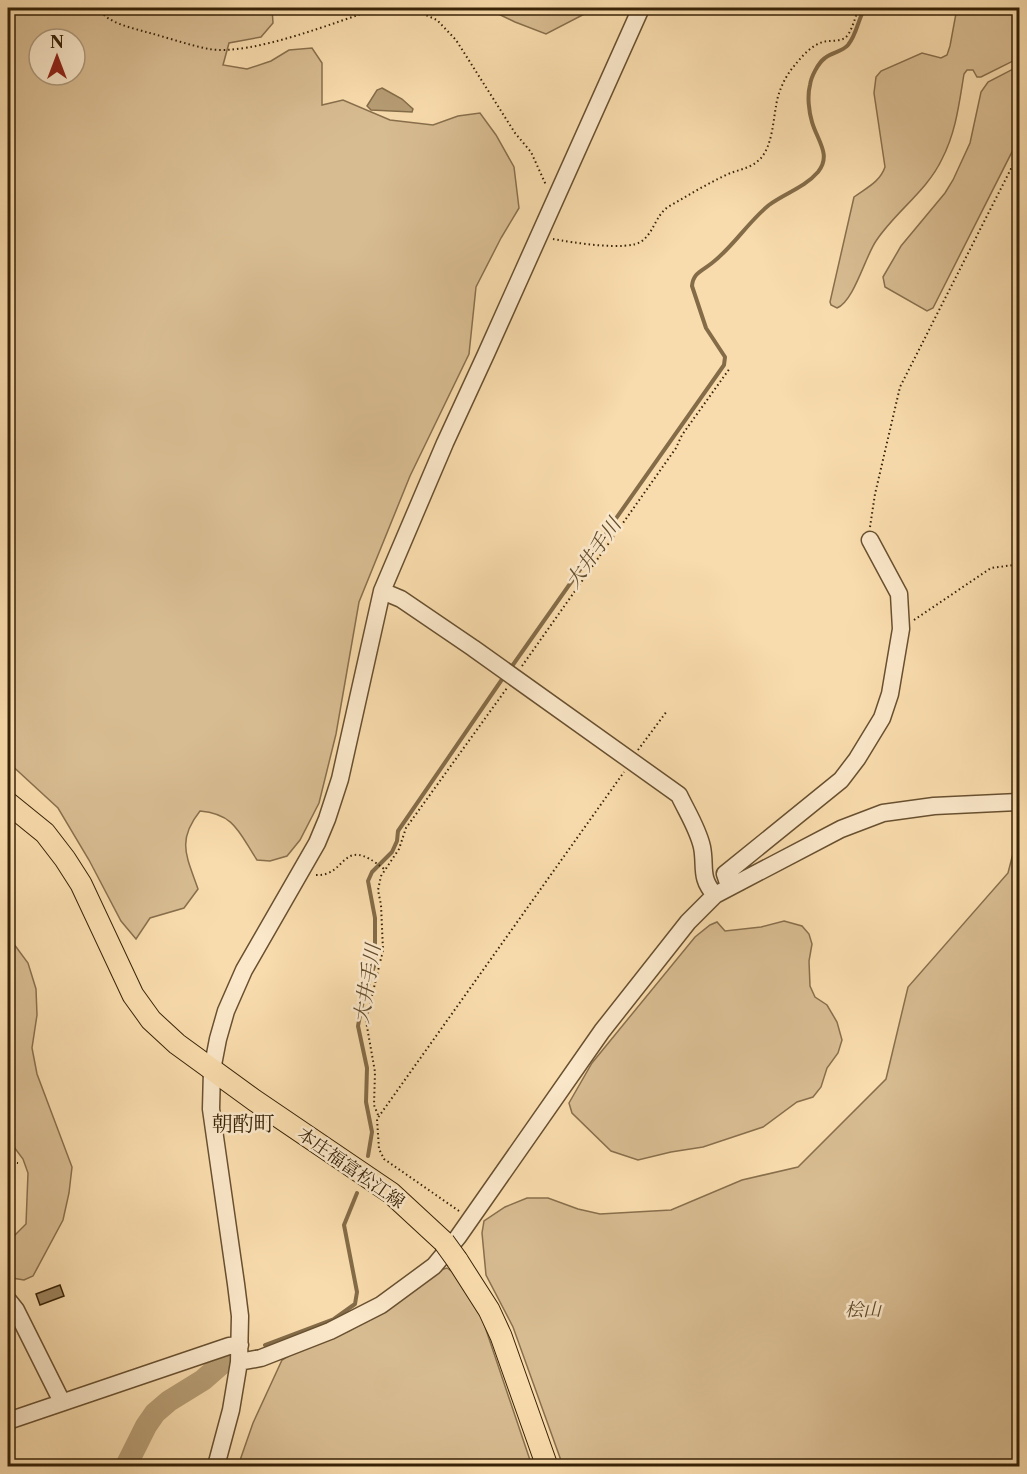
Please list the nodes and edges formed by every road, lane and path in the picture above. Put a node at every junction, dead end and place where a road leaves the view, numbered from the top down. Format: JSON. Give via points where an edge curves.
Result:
{"nodes":[{"id":1,"x":98,"y":8,"type":"edge"},
{"id":2,"x":378,"y":8,"type":"edge"},
{"id":3,"x":410,"y":8,"type":"edge"},
{"id":4,"x":641,"y":8,"type":"edge"},
{"id":5,"x":860,"y":8,"type":"edge"},
{"id":6,"x":870,"y":8,"type":"edge"},
{"id":7,"x":859,"y":13,"type":"junction"},
{"id":8,"x":1020,"y":151,"type":"edge"},
{"id":9,"x":557,"y":194,"type":"junction"},
{"id":10,"x":538,"y":237,"type":"junction"},
{"id":11,"x":730,"y":368,"type":"dead end"},
{"id":12,"x":870,"y":540,"type":"joint"},
{"id":13,"x":1020,"y":561,"type":"edge"},
{"id":14,"x":382,"y":591,"type":"junction"},
{"id":15,"x":901,"y":629,"type":"junction"},
{"id":16,"x":510,"y":675,"type":"junction"},
{"id":17,"x":667,"y":711,"type":"dead end"},
{"id":18,"x":633,"y":758,"type":"junction"},
{"id":19,"x":1020,"y":802,"type":"edge"},
{"id":20,"x":8,"y":803,"type":"edge"},
{"id":21,"x":383,"y":868,"type":"junction"},
{"id":22,"x":312,"y":874,"type":"dead end"},
{"id":23,"x":722,"y":890,"type":"junction"},
{"id":24,"x":212,"y":1070,"type":"junction"},
{"id":25,"x":378,"y":1115,"type":"junction"},
{"id":26,"x":8,"y":1162,"type":"edge"},
{"id":27,"x":18,"y":1163,"type":"dead end"},
{"id":28,"x":471,"y":1219,"type":"junction"},
{"id":29,"x":8,"y":1300,"type":"edge"},
{"id":30,"x":240,"y":1345,"type":"junction"},
{"id":31,"x":239,"y":1362,"type":"junction"},
{"id":32,"x":62,"y":1402,"type":"junction"},
{"id":33,"x":8,"y":1421,"type":"edge"},
{"id":34,"x":216,"y":1467,"type":"edge"},
{"id":35,"x":547,"y":1467,"type":"edge"}],
"edges":[{"from":1,"to":2,"type":"path","via":[[120,25],[209,49],[265,44]]},
{"from":3,"to":9,"type":"path","via":[[436,20],[456,40],[531,152],[549,190]]},
{"from":4,"to":9,"type":"street"},
{"from":5,"to":7,"type":"path"},
{"from":6,"to":7,"type":"path"},
{"from":7,"to":10,"type":"path","via":[[844,38],[818,44],[793,66],[778,95],[765,151],[752,166],[711,182],[663,210],[639,243],[597,245]]},
{"from":8,"to":12,"type":"path","via":[[900,387],[875,494]]},
{"from":9,"to":10,"type":"street"},
{"from":10,"to":14,"type":"street"},
{"from":11,"to":16,"type":"path"},
{"from":12,"to":15,"type":"street","via":[[899,594]]},
{"from":13,"to":15,"type":"path","via":[[991,568]]},
{"from":14,"to":16,"type":"street","via":[[401,599]]},
{"from":14,"to":24,"type":"street","via":[[333,802],[316,843],[230,999]]},
{"from":15,"to":23,"type":"street","via":[[882,718],[857,759],[841,780],[725,874]]},
{"from":16,"to":18,"type":"street"},
{"from":16,"to":21,"type":"path"},
{"from":17,"to":18,"type":"path"},
{"from":18,"to":23,"type":"street","via":[[679,795],[702,848],[708,886]]},
{"from":18,"to":25,"type":"path"},
{"from":19,"to":23,"type":"street","via":[[883,813]]},
{"from":20,"to":24,"type":"main road","name":"本庄福富松江線","via":[[45,833],[65,859],[81,884],[133,995],[152,1020]]},
{"from":21,"to":22,"type":"path","via":[[363,856],[349,855],[333,871]]},
{"from":21,"to":25,"type":"path","via":[[378,890],[383,950],[366,1022]]},
{"from":23,"to":28,"type":"street","via":[[688,922],[602,1031]]},
{"from":24,"to":30,"type":"street","via":[[211,1109],[236,1284]]},
{"from":24,"to":35,"type":"main road","name":"本庄福富松江線","bridge":true,"via":[[391,1193],[444,1242],[501,1335]]},
{"from":25,"to":28,"type":"path","via":[[379,1149],[384,1159]]},
{"from":26,"to":27,"type":"path"},
{"from":28,"to":31,"type":"street","via":[[434,1266],[381,1305],[330,1331],[261,1358]]},
{"from":29,"to":32,"type":"street"},
{"from":30,"to":31,"type":"street"},
{"from":30,"to":32,"type":"street"},
{"from":31,"to":34,"type":"street"},
{"from":32,"to":33,"type":"street"}]}
